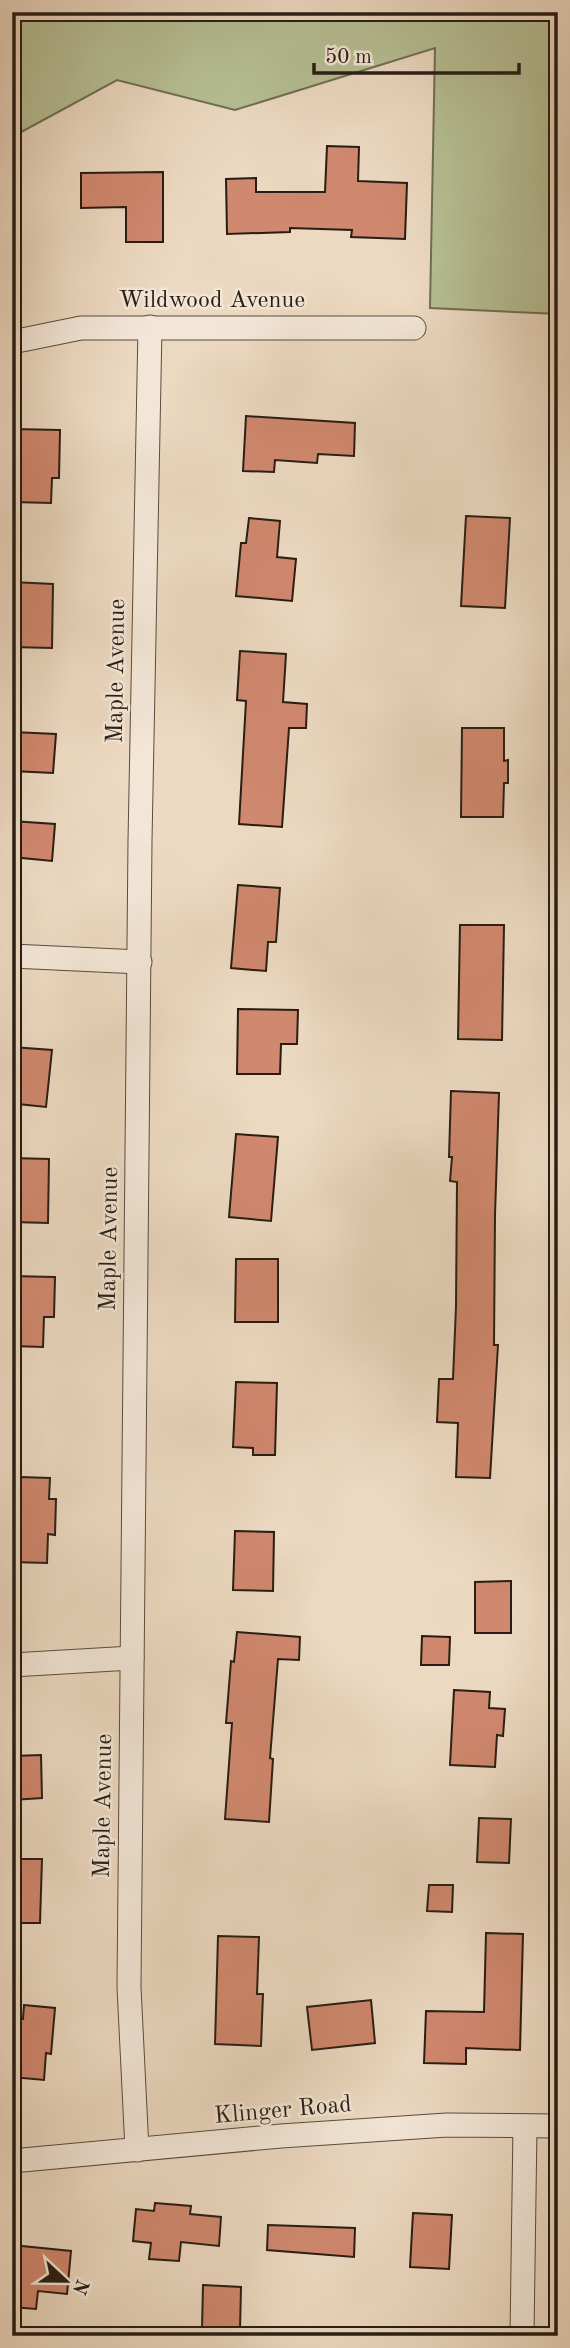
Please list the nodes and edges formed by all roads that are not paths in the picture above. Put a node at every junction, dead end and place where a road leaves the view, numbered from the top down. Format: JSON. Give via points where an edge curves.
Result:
{"nodes":[{"id":1,"x":150,"y":327,"type":"junction"},
{"id":2,"x":414,"y":328,"type":"dead end"},
{"id":3,"x":12,"y":342,"type":"edge"},
{"id":4,"x":12,"y":956,"type":"edge"},
{"id":5,"x":140,"y":962,"type":"junction"},
{"id":6,"x":132,"y":1658,"type":"junction"},
{"id":7,"x":12,"y":1665,"type":"edge"},
{"id":8,"x":525,"y":2126,"type":"junction"},
{"id":9,"x":558,"y":2126,"type":"edge"},
{"id":10,"x":137,"y":2150,"type":"junction"},
{"id":11,"x":12,"y":2161,"type":"edge"},
{"id":12,"x":522,"y":2336,"type":"edge"}],
"edges":[{"from":1,"to":2,"type":"street","name":"Wildwood Avenue"},
{"from":1,"to":3,"type":"street","name":"Wildwood Avenue","via":[[81,328]]},
{"from":1,"to":5,"type":"street","name":"Maple Avenue"},
{"from":4,"to":5,"type":"street"},
{"from":5,"to":6,"type":"street","name":"Maple Avenue"},
{"from":6,"to":7,"type":"street"},
{"from":6,"to":10,"type":"street","name":"Maple Avenue","via":[[129,1987]]},
{"from":8,"to":9,"type":"street","name":"Klinger Road"},
{"from":8,"to":10,"type":"street","name":"Klinger Road","via":[[433,2126]]},
{"from":8,"to":12,"type":"street"},
{"from":10,"to":11,"type":"street","name":"Klinger Road"}]}
